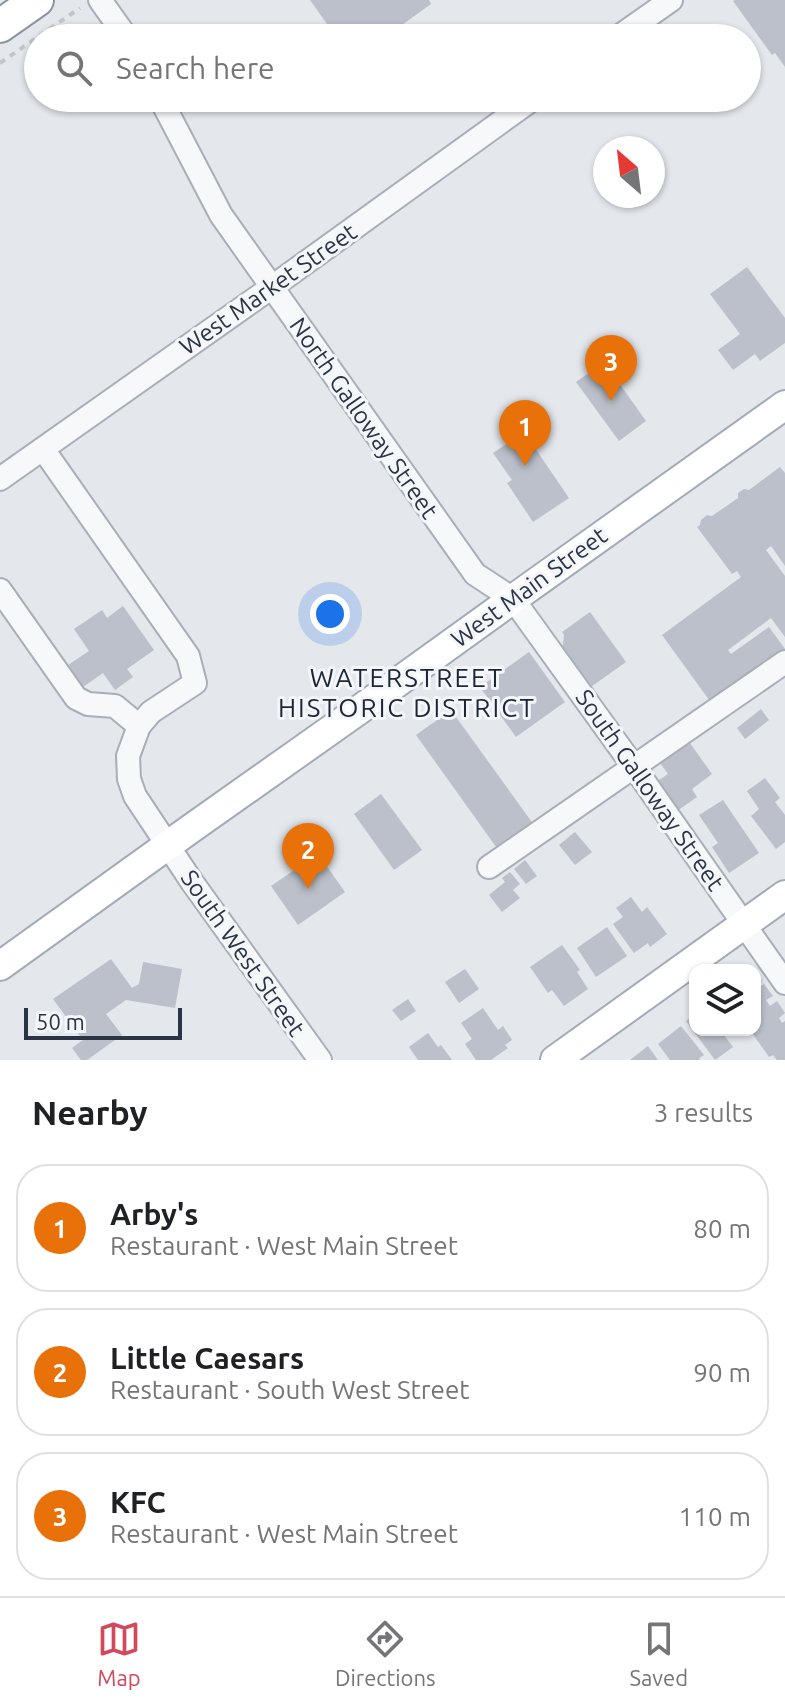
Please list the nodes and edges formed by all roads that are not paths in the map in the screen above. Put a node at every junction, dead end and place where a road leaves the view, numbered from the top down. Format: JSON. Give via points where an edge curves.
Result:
{"nodes":[{"id":1,"x":37,"y":0,"type":"edge"},
{"id":2,"x":100,"y":0,"type":"edge"},
{"id":3,"x":671,"y":0,"type":"edge"},
{"id":4,"x":117,"y":24,"type":"edge"},
{"id":5,"x":637,"y":24,"type":"edge"},
{"id":6,"x":0,"y":26,"type":"edge"},
{"id":7,"x":167,"y":112,"type":"edge"},
{"id":8,"x":515,"y":112,"type":"edge"},
{"id":9,"x":272,"y":287,"type":"junction"},
{"id":10,"x":785,"y":405,"type":"edge"},
{"id":11,"x":43,"y":449,"type":"junction"},
{"id":12,"x":0,"y":479,"type":"edge"},
{"id":13,"x":0,"y":590,"type":"edge"},
{"id":14,"x":513,"y":599,"type":"junction"},
{"id":15,"x":785,"y":662,"type":"edge"},
{"id":16,"x":139,"y":726,"type":"junction"},
{"id":17,"x":634,"y":767,"type":"junction"},
{"id":18,"x":168,"y":845,"type":"junction"},
{"id":19,"x":489,"y":867,"type":"dead end"},
{"id":20,"x":785,"y":895,"type":"edge"},
{"id":21,"x":744,"y":924,"type":"junction"},
{"id":22,"x":0,"y":966,"type":"edge"},
{"id":23,"x":785,"y":983,"type":"edge"},
{"id":24,"x":315,"y":1058,"type":"edge"},
{"id":25,"x":555,"y":1060,"type":"edge"}],
"edges":[{"from":1,"to":6,"type":"highway"},
{"from":2,"to":4,"type":"street"},
{"from":3,"to":5,"type":"street"},
{"from":7,"to":9,"type":"street","name":"North Galloway Street","via":[[221,215]]},
{"from":8,"to":9,"type":"street","name":"West Market Street"},
{"from":9,"to":11,"type":"street","name":"West Market Street"},
{"from":9,"to":14,"type":"street","name":"North Galloway Street","via":[[475,574]]},
{"from":10,"to":14,"type":"main road","name":"West Main Street"},
{"from":11,"to":12,"type":"street","name":"West Market Street"},
{"from":11,"to":16,"type":"street","via":[[188,656],[195,683]]},
{"from":13,"to":16,"type":"street","via":[[76,698],[115,706]]},
{"from":14,"to":17,"type":"street","name":"South Galloway Street"},
{"from":14,"to":18,"type":"main road","name":"West Main Street"},
{"from":15,"to":17,"type":"street"},
{"from":16,"to":18,"type":"street","name":"South West Street","via":[[128,756],[129,779]]},
{"from":17,"to":19,"type":"street"},
{"from":17,"to":21,"type":"street","name":"South Galloway Street"},
{"from":18,"to":22,"type":"main road","name":"West Main Street"},
{"from":18,"to":24,"type":"street","name":"South West Street"},
{"from":20,"to":21,"type":"main road"},
{"from":21,"to":23,"type":"street","name":"South Galloway Street"},
{"from":21,"to":25,"type":"main road"}]}
